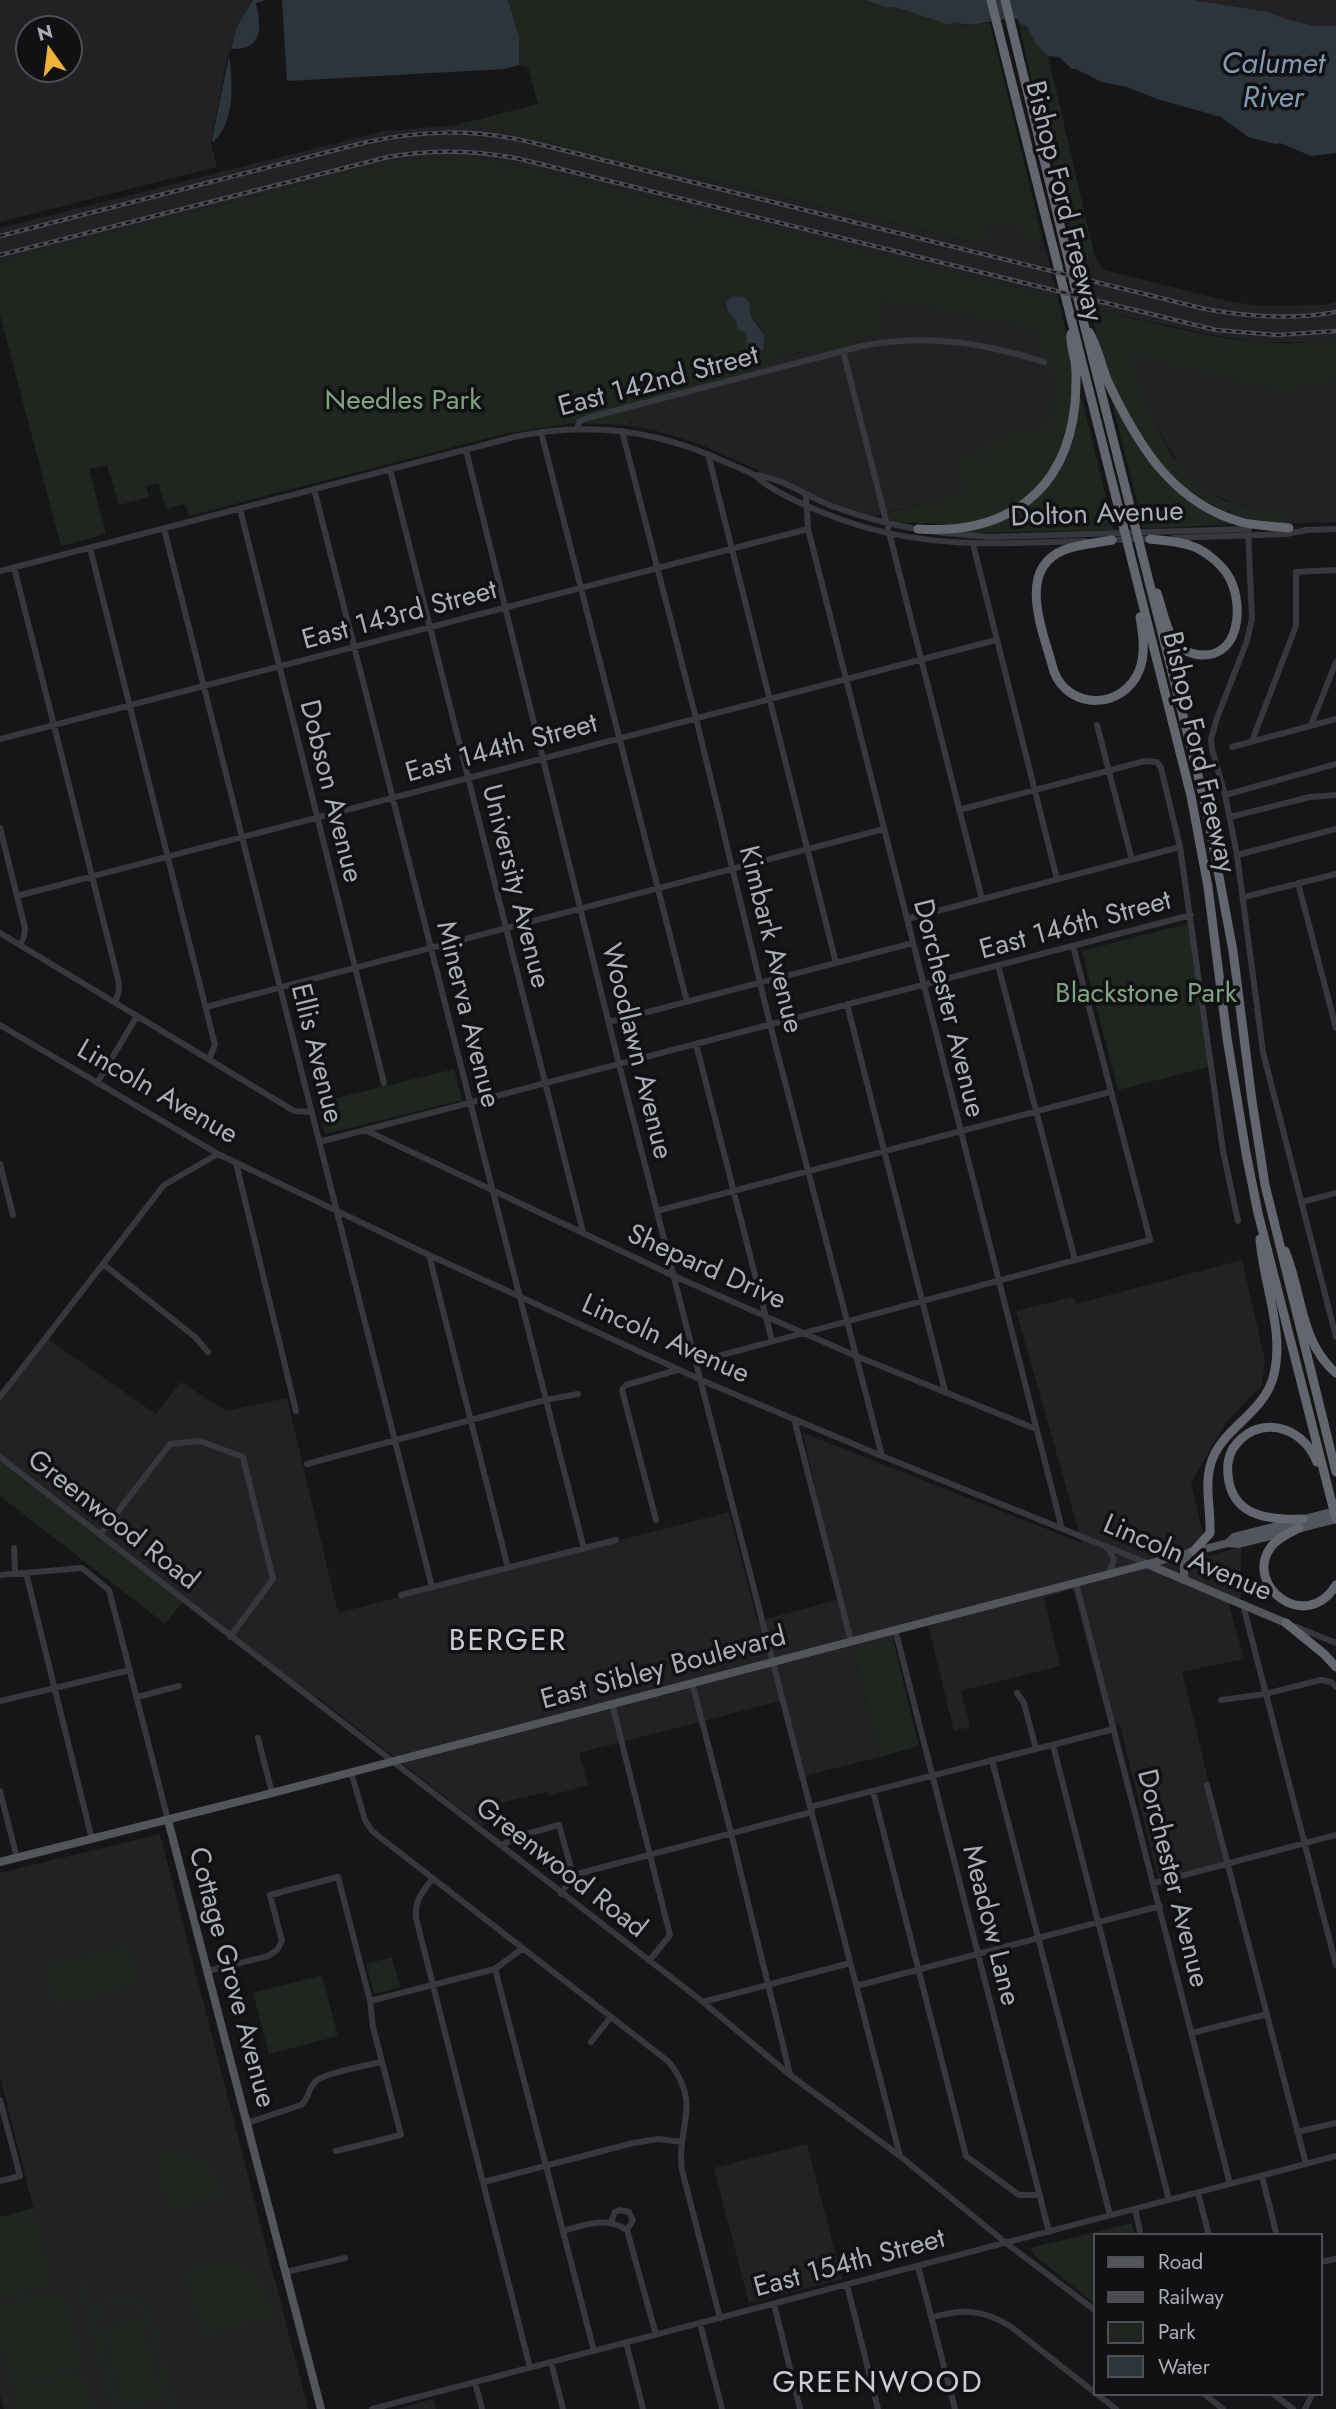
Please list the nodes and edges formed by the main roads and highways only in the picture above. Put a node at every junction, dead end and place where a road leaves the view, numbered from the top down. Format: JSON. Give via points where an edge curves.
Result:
{"nodes":[{"id":1,"x":991,"y":0,"type":"edge"},
{"id":2,"x":1005,"y":0,"type":"edge"},
{"id":3,"x":1071,"y":317,"type":"junction"},
{"id":4,"x":1083,"y":320,"type":"junction"},
{"id":5,"x":1289,"y":528,"type":"road end"},
{"id":6,"x":918,"y":530,"type":"road end"},
{"id":7,"x":1150,"y":539,"type":"road end"},
{"id":8,"x":1112,"y":540,"type":"road end"},
{"id":9,"x":1143,"y":559,"type":"junction"},
{"id":10,"x":1132,"y":566,"type":"junction"},
{"id":11,"x":1258,"y":1213,"type":"junction"},
{"id":12,"x":1275,"y":1229,"type":"junction"},
{"id":13,"x":1336,"y":1373,"type":"edge"},
{"id":14,"x":1336,"y":1472,"type":"edge"},
{"id":15,"x":1326,"y":1480,"type":"junction"},
{"id":16,"x":1336,"y":1511,"type":"edge"},
{"id":17,"x":1336,"y":1519,"type":"edge"},
{"id":18,"x":1316,"y":1520,"type":"junction"},
{"id":19,"x":1301,"y":1524,"type":"junction"},
{"id":20,"x":1192,"y":1552,"type":"junction"},
{"id":21,"x":1147,"y":1563,"type":"junction"},
{"id":22,"x":1184,"y":1580,"type":"junction"},
{"id":23,"x":1336,"y":1585,"type":"edge"},
{"id":24,"x":1286,"y":1623,"type":"joint"},
{"id":25,"x":1336,"y":1667,"type":"edge"},
{"id":26,"x":169,"y":1820,"type":"junction"},
{"id":27,"x":0,"y":1862,"type":"edge"},
{"id":28,"x":321,"y":2409,"type":"edge"}],
"edges":[{"from":1,"to":3,"type":"highway","name":"Bishop Ford Freeway"},
{"from":2,"to":4,"type":"highway","name":"Bishop Ford Freeway"},
{"from":3,"to":6,"type":"highway","via":[[1075,406],[1066,447],[1050,477],[1025,503],[991,522],[961,529]]},
{"from":3,"to":10,"type":"highway","name":"Bishop Ford Freeway"},
{"from":4,"to":5,"type":"highway","via":[[1107,379],[1159,470],[1178,489],[1225,516]]},
{"from":4,"to":9,"type":"highway","name":"Bishop Ford Freeway"},
{"from":7,"to":9,"type":"highway","via":[[1198,549],[1228,575],[1238,608],[1237,627],[1226,645],[1203,655],[1190,653],[1171,638]]},
{"from":8,"to":10,"type":"highway","via":[[1061,551],[1046,562],[1037,580],[1037,604],[1054,672],[1070,694],[1084,700],[1116,698],[1139,670],[1143,639]]},
{"from":9,"to":12,"type":"highway","name":"Bishop Ford Freeway","via":[[1206,807]]},
{"from":10,"to":11,"type":"highway","name":"Bishop Ford Freeway","via":[[1200,840],[1235,1093]]},
{"from":11,"to":15,"type":"highway","name":"Bishop Ford Freeway"},
{"from":11,"to":20,"type":"highway","via":[[1275,1329],[1273,1377],[1262,1402],[1214,1455],[1208,1476],[1210,1533]]},
{"from":12,"to":13,"type":"highway","via":[[1289,1260],[1310,1338]]},
{"from":12,"to":14,"type":"highway","name":"Bishop Ford Freeway"},
{"from":15,"to":17,"type":"highway","name":"Bishop Ford Freeway"},
{"from":15,"to":19,"type":"highway","via":[[1309,1447],[1289,1430],[1259,1429],[1232,1451],[1228,1476],[1236,1501],[1261,1516]]},
{"from":16,"to":18,"type":"main road"},
{"from":17,"to":18,"type":"main road"},
{"from":18,"to":19,"type":"main road"},
{"from":19,"to":20,"type":"main road","name":"East Sibley Boulevard","via":[[1239,1544]]},
{"from":19,"to":23,"type":"highway","via":[[1270,1547],[1265,1567],[1269,1586],[1284,1601],[1306,1606],[1325,1598]]},
{"from":20,"to":21,"type":"main road","name":"East Sibley Boulevard"},
{"from":20,"to":22,"type":"main road","via":[[1184,1562]]},
{"from":21,"to":22,"type":"main road","name":"Lincoln Avenue"},
{"from":21,"to":26,"type":"main road","name":"East Sibley Boulevard"},
{"from":22,"to":24,"type":"main road","name":"Lincoln Avenue"},
{"from":24,"to":25,"type":"highway"},
{"from":26,"to":27,"type":"main road","name":"East Sibley Boulevard"},
{"from":26,"to":28,"type":"main road","name":"Cottage Grove Avenue"}]}
